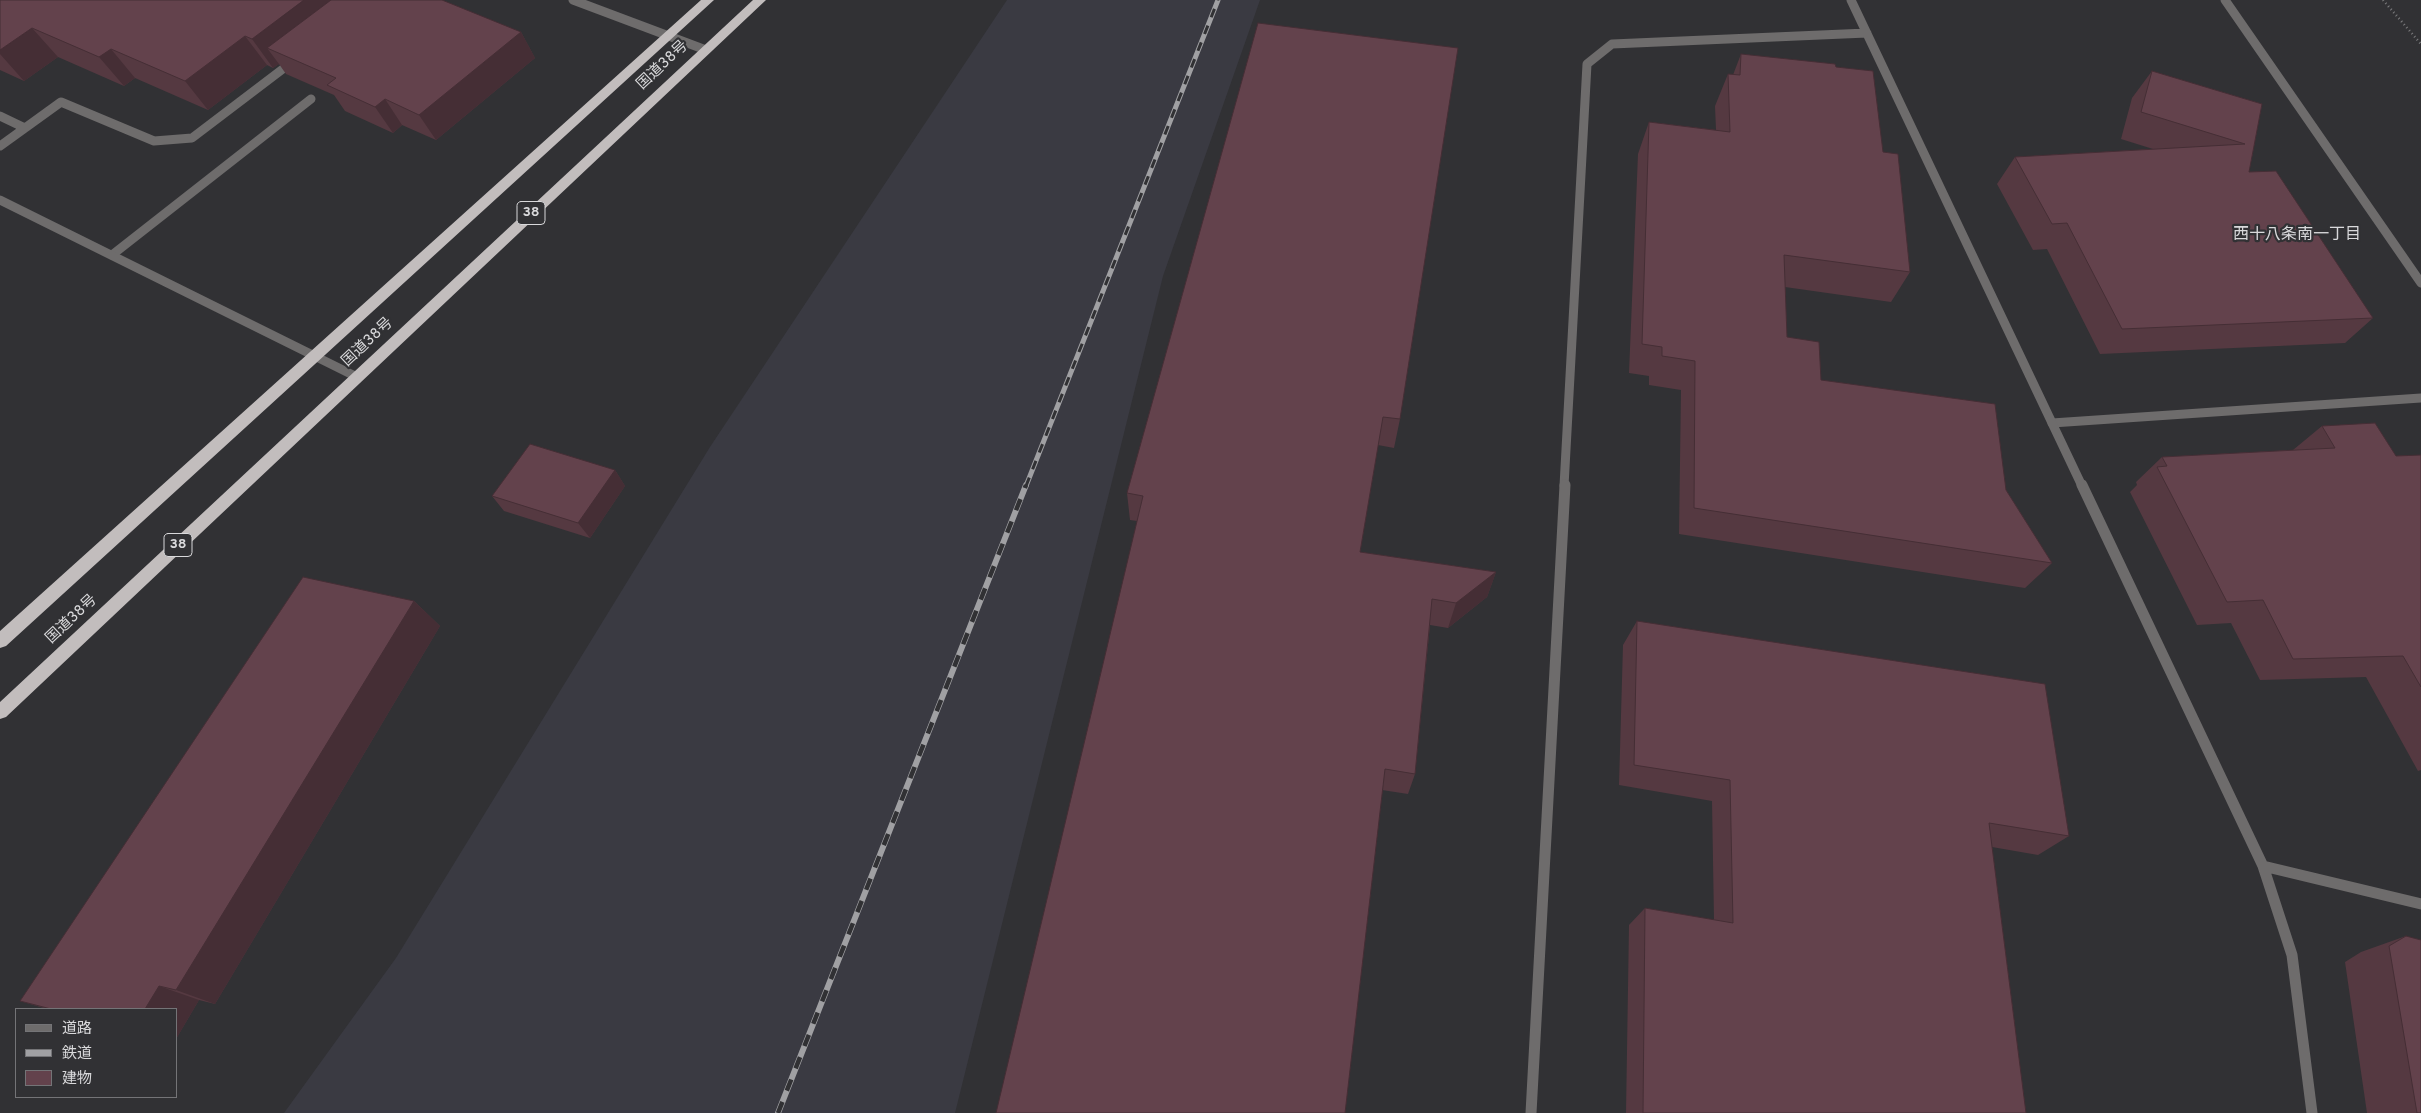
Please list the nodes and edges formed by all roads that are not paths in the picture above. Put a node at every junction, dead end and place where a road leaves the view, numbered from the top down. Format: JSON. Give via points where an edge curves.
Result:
{"nodes":[{"id":1,"x":574,"y":0,"type":"edge"},
{"id":2,"x":708,"y":0,"type":"edge"},
{"id":3,"x":760,"y":0,"type":"edge"},
{"id":4,"x":1851,"y":0,"type":"edge"},
{"id":5,"x":2224,"y":0,"type":"edge"},
{"id":6,"x":1867,"y":33,"type":"junction"},
{"id":7,"x":668,"y":36,"type":"junction"},
{"id":8,"x":706,"y":50,"type":"junction"},
{"id":9,"x":301,"y":54,"type":"edge"},
{"id":10,"x":312,"y":100,"type":"dead end"},
{"id":11,"x":0,"y":116,"type":"edge"},
{"id":12,"x":25,"y":128,"type":"junction"},
{"id":13,"x":0,"y":146,"type":"edge"},
{"id":14,"x":0,"y":200,"type":"edge"},
{"id":15,"x":112,"y":255,"type":"junction"},
{"id":16,"x":2421,"y":283,"type":"edge"},
{"id":17,"x":315,"y":356,"type":"junction"},
{"id":18,"x":357,"y":377,"type":"junction"},
{"id":19,"x":2421,"y":398,"type":"edge"},
{"id":20,"x":2052,"y":423,"type":"junction"},
{"id":21,"x":0,"y":641,"type":"edge"},
{"id":22,"x":0,"y":712,"type":"edge"},
{"id":23,"x":2262,"y":866,"type":"junction"},
{"id":24,"x":2421,"y":904,"type":"edge"},
{"id":25,"x":1532,"y":1113,"type":"edge"},
{"id":26,"x":2312,"y":1113,"type":"edge"}],
"edges":[{"from":1,"to":7,"type":"street"},
{"from":2,"to":7,"type":"highway","name":"国道38号","number":"38"},
{"from":3,"to":8,"type":"highway","name":"国道38号","number":"38"},
{"from":4,"to":6,"type":"street"},
{"from":5,"to":16,"type":"street"},
{"from":6,"to":20,"type":"street"},
{"from":6,"to":25,"type":"street","via":[[1612,44],[1587,64]]},
{"from":7,"to":8,"type":"street"},
{"from":7,"to":17,"type":"highway","name":"国道38号","number":"38"},
{"from":8,"to":18,"type":"highway","name":"国道38号","number":"38"},
{"from":9,"to":12,"type":"street","via":[[192,138],[154,141],[61,102]]},
{"from":10,"to":15,"type":"street"},
{"from":11,"to":12,"type":"street"},
{"from":12,"to":13,"type":"street"},
{"from":14,"to":15,"type":"street"},
{"from":15,"to":17,"type":"street"},
{"from":17,"to":18,"type":"street"},
{"from":17,"to":21,"type":"highway","name":"国道38号","number":"38"},
{"from":18,"to":22,"type":"highway","name":"国道38号","number":"38"},
{"from":19,"to":20,"type":"street"},
{"from":20,"to":23,"type":"street"},
{"from":23,"to":24,"type":"street"},
{"from":23,"to":26,"type":"street","via":[[2292,955]]}]}
